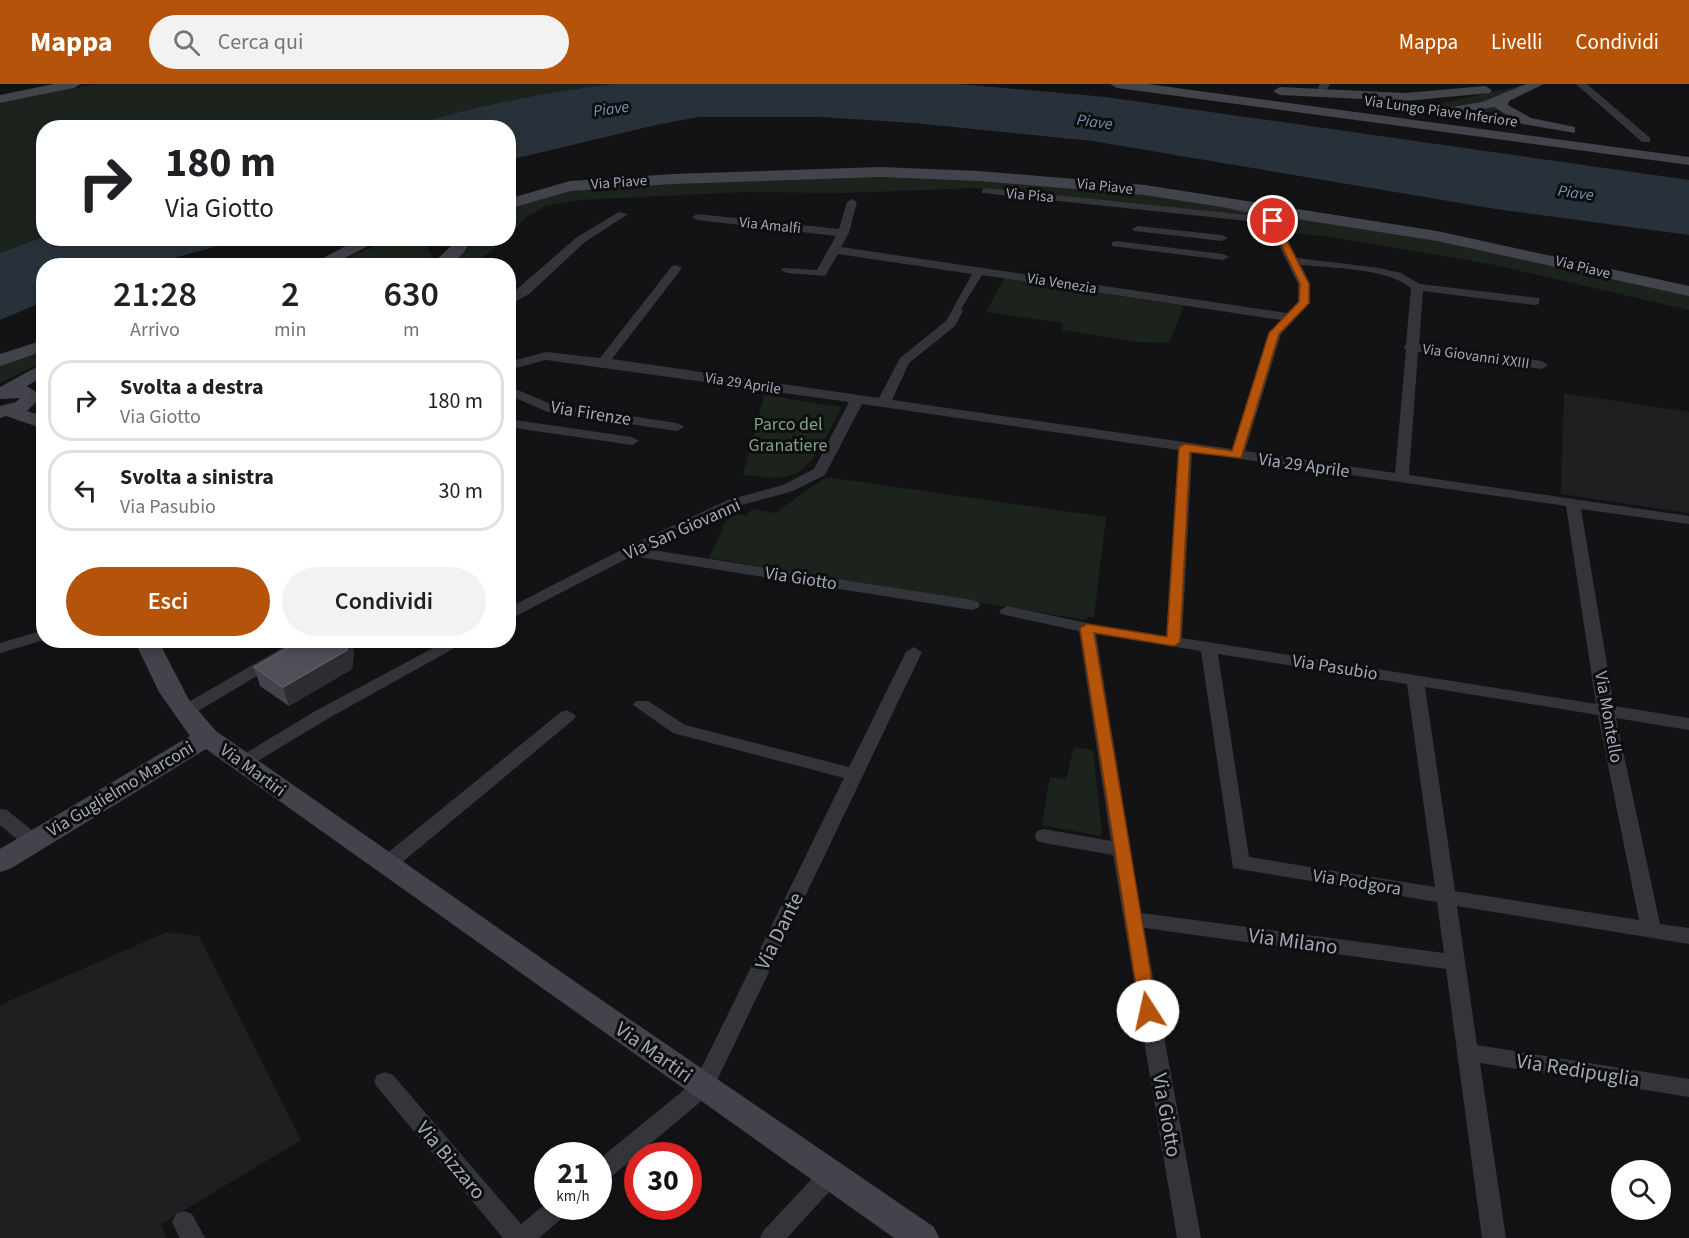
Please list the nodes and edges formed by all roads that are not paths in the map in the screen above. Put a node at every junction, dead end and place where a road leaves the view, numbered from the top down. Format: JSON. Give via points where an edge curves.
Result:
{"nodes":[{"id":1,"x":22,"y":84,"type":"edge"},
{"id":2,"x":74,"y":84,"type":"edge"},
{"id":3,"x":1118,"y":84,"type":"edge"},
{"id":4,"x":1515,"y":84,"type":"edge"},
{"id":5,"x":1537,"y":84,"type":"edge"},
{"id":6,"x":1581,"y":84,"type":"edge"},
{"id":7,"x":0,"y":89,"type":"edge"},
{"id":8,"x":1322,"y":89,"type":"edge"},
{"id":9,"x":1485,"y":90,"type":"junction"},
{"id":10,"x":0,"y":99,"type":"edge"},
{"id":11,"x":1503,"y":99,"type":"junction"},
{"id":12,"x":1434,"y":113,"type":"junction"},
{"id":13,"x":1570,"y":130,"type":"junction"},
{"id":14,"x":1646,"y":140,"type":"junction"},
{"id":15,"x":1689,"y":147,"type":"edge"},
{"id":16,"x":1689,"y":161,"type":"edge"},
{"id":17,"x":986,"y":191,"type":"dead end"},
{"id":18,"x":1213,"y":200,"type":"junction"},
{"id":19,"x":516,"y":202,"type":"edge"},
{"id":20,"x":852,"y":202,"type":"dead end"},
{"id":21,"x":1181,"y":212,"type":"junction"},
{"id":22,"x":623,"y":214,"type":"dead end"},
{"id":23,"x":697,"y":217,"type":"dead end"},
{"id":24,"x":1273,"y":221,"type":"junction"},
{"id":25,"x":1138,"y":229,"type":"dead end"},
{"id":26,"x":843,"y":233,"type":"junction"},
{"id":27,"x":1175,"y":233,"type":"junction"},
{"id":28,"x":1222,"y":238,"type":"dead end"},
{"id":29,"x":1116,"y":244,"type":"dead end"},
{"id":30,"x":360,"y":246,"type":"edge"},
{"id":31,"x":460,"y":246,"type":"edge"},
{"id":32,"x":835,"y":250,"type":"junction"},
{"id":33,"x":1164,"y":250,"type":"junction"},
{"id":34,"x":1223,"y":257,"type":"dead end"},
{"id":35,"x":334,"y":258,"type":"edge"},
{"id":36,"x":449,"y":258,"type":"edge"},
{"id":37,"x":1291,"y":261,"type":"junction"},
{"id":38,"x":676,"y":268,"type":"dead end"},
{"id":39,"x":787,"y":270,"type":"dead end"},
{"id":40,"x":979,"y":271,"type":"junction"},
{"id":41,"x":1417,"y":287,"type":"junction"},
{"id":42,"x":1689,"y":291,"type":"edge"},
{"id":43,"x":516,"y":299,"type":"edge"},
{"id":44,"x":1536,"y":301,"type":"dead end"},
{"id":45,"x":1288,"y":318,"type":"junction"},
{"id":46,"x":1410,"y":347,"type":"junction"},
{"id":47,"x":36,"y":348,"type":"edge"},
{"id":48,"x":0,"y":360,"type":"edge"},
{"id":49,"x":603,"y":363,"type":"junction"},
{"id":50,"x":516,"y":364,"type":"edge"},
{"id":51,"x":1542,"y":365,"type":"dead end"},
{"id":52,"x":36,"y":373,"type":"edge"},
{"id":53,"x":36,"y":381,"type":"edge"},
{"id":54,"x":3,"y":392,"type":"edge"},
{"id":55,"x":516,"y":394,"type":"edge"},
{"id":56,"x":30,"y":397,"type":"junction"},
{"id":57,"x":857,"y":400,"type":"junction"},
{"id":58,"x":883,"y":404,"type":"junction"},
{"id":59,"x":36,"y":408,"type":"edge"},
{"id":60,"x":5,"y":412,"type":"edge"},
{"id":61,"x":36,"y":421,"type":"edge"},
{"id":62,"x":516,"y":424,"type":"edge"},
{"id":63,"x":677,"y":427,"type":"dead end"},
{"id":64,"x":632,"y":441,"type":"dead end"},
{"id":65,"x":1185,"y":447,"type":"junction"},
{"id":66,"x":1237,"y":455,"type":"junction"},
{"id":67,"x":1402,"y":479,"type":"junction"},
{"id":68,"x":1573,"y":503,"type":"junction"},
{"id":69,"x":1689,"y":520,"type":"edge"},
{"id":70,"x":630,"y":551,"type":"junction"},
{"id":71,"x":972,"y":605,"type":"dead end"},
{"id":72,"x":1007,"y":610,"type":"dead end"},
{"id":73,"x":516,"y":611,"type":"edge"},
{"id":74,"x":1087,"y":628,"type":"junction"},
{"id":75,"x":36,"y":637,"type":"edge"},
{"id":76,"x":1174,"y":642,"type":"junction"},
{"id":77,"x":0,"y":648,"type":"edge"},
{"id":78,"x":153,"y":648,"type":"edge"},
{"id":79,"x":295,"y":648,"type":"edge"},
{"id":80,"x":446,"y":648,"type":"edge"},
{"id":81,"x":1209,"y":648,"type":"junction"},
{"id":82,"x":914,"y":652,"type":"dead end"},
{"id":83,"x":1415,"y":680,"type":"junction"},
{"id":84,"x":642,"y":705,"type":"dead end"},
{"id":85,"x":1606,"y":710,"type":"junction"},
{"id":86,"x":184,"y":712,"type":"junction"},
{"id":87,"x":567,"y":716,"type":"dead end"},
{"id":88,"x":1689,"y":724,"type":"edge"},
{"id":89,"x":207,"y":737,"type":"junction"},
{"id":90,"x":242,"y":763,"type":"junction"},
{"id":91,"x":856,"y":775,"type":"junction"},
{"id":92,"x":0,"y":815,"type":"edge"},
{"id":93,"x":1044,"y":836,"type":"dead end"},
{"id":94,"x":33,"y":842,"type":"junction"},
{"id":95,"x":1121,"y":850,"type":"junction"},
{"id":96,"x":0,"y":862,"type":"edge"},
{"id":97,"x":387,"y":864,"type":"junction"},
{"id":98,"x":1447,"y":896,"type":"junction"},
{"id":99,"x":1132,"y":920,"type":"junction"},
{"id":100,"x":1651,"y":930,"type":"junction"},
{"id":101,"x":1689,"y":936,"type":"edge"},
{"id":102,"x":1455,"y":962,"type":"junction"},
{"id":103,"x":1468,"y":1052,"type":"junction"},
{"id":104,"x":385,"y":1081,"type":"dead end"},
{"id":105,"x":703,"y":1087,"type":"junction"},
{"id":106,"x":1689,"y":1088,"type":"edge"},
{"id":107,"x":612,"y":1162,"type":"edge"},
{"id":108,"x":830,"y":1175,"type":"junction"},
{"id":109,"x":542,"y":1220,"type":"edge"},
{"id":110,"x":520,"y":1238,"type":"edge"},
{"id":111,"x":772,"y":1238,"type":"edge"},
{"id":112,"x":922,"y":1238,"type":"edge"},
{"id":113,"x":1189,"y":1238,"type":"edge"},
{"id":114,"x":1494,"y":1238,"type":"edge"}],
"edges":[{"from":1,"to":7,"type":"street"},
{"from":2,"to":10,"type":"street"},
{"from":3,"to":16,"type":"street","name":"Via Lungo Piave Inferiore"},
{"from":4,"to":9,"type":"street"},
{"from":5,"to":11,"type":"street"},
{"from":6,"to":14,"type":"street"},
{"from":8,"to":9,"type":"street","via":[[1405,97]]},
{"from":8,"to":12,"type":"street","via":[[1275,90]]},
{"from":9,"to":12,"type":"street","via":[[1434,100],[1425,106]]},
{"from":11,"to":12,"type":"street","via":[[1469,110]]},
{"from":11,"to":13,"type":"street","via":[[1501,107],[1516,117]]},
{"from":12,"to":13,"type":"street"},
{"from":13,"to":14,"type":"street"},
{"from":14,"to":15,"type":"street"},
{"from":17,"to":21,"type":"street","name":"Via Pisa"},
{"from":18,"to":19,"type":"street","name":"Via Piave","via":[[1109,186],[880,172],[588,184]]},
{"from":18,"to":24,"type":"street"},
{"from":18,"to":42,"type":"street","name":"Via Piave","via":[[1437,236]]},
{"from":20,"to":26,"type":"street"},
{"from":21,"to":24,"type":"street","name":"Via Pisa"},
{"from":21,"to":27,"type":"street"},
{"from":22,"to":43,"type":"street","via":[[596,228],[568,250]]},
{"from":23,"to":26,"type":"street","name":"Via Amalfi"},
{"from":24,"to":37,"type":"street"},
{"from":25,"to":27,"type":"street"},
{"from":26,"to":32,"type":"street"},
{"from":27,"to":28,"type":"street"},
{"from":27,"to":33,"type":"street"},
{"from":29,"to":33,"type":"street"},
{"from":30,"to":35,"type":"street"},
{"from":31,"to":36,"type":"street"},
{"from":32,"to":39,"type":"street","via":[[821,274]]},
{"from":32,"to":40,"type":"street","name":"Via Venezia"},
{"from":33,"to":34,"type":"street"},
{"from":37,"to":41,"type":"street","via":[[1398,275],[1410,278]]},
{"from":37,"to":45,"type":"street","via":[[1306,294],[1304,303]]},
{"from":38,"to":49,"type":"street"},
{"from":40,"to":45,"type":"street","name":"Via Venezia"},
{"from":40,"to":58,"type":"street","via":[[951,323],[904,361]]},
{"from":41,"to":44,"type":"street"},
{"from":41,"to":46,"type":"street","name":"Via Giovanni XXIII"},
{"from":45,"to":66,"type":"street","via":[[1275,333]]},
{"from":46,"to":51,"type":"street","name":"Via Giovanni XXIII"},
{"from":46,"to":67,"type":"street","name":"Via Giovanni XXIII"},
{"from":47,"to":48,"type":"street"},
{"from":49,"to":50,"type":"street","name":"Via 29 Aprile","via":[[546,356]]},
{"from":49,"to":57,"type":"street","name":"Via 29 Aprile"},
{"from":52,"to":54,"type":"street"},
{"from":53,"to":56,"type":"street"},
{"from":54,"to":56,"type":"street","via":[[19,390]]},
{"from":55,"to":63,"type":"street","name":"Via Firenze","via":[[548,408]]},
{"from":56,"to":59,"type":"street"},
{"from":56,"to":60,"type":"street"},
{"from":57,"to":58,"type":"street","name":"Via 29 Aprile"},
{"from":57,"to":70,"type":"street","name":"Via San Giovanni","via":[[820,472],[788,489],[733,503]]},
{"from":58,"to":65,"type":"street","name":"Via 29 Aprile"},
{"from":60,"to":61,"type":"street"},
{"from":62,"to":64,"type":"street"},
{"from":65,"to":66,"type":"street","name":"Via 29 Aprile"},
{"from":65,"to":76,"type":"street"},
{"from":66,"to":67,"type":"street","name":"Via 29 Aprile"},
{"from":67,"to":68,"type":"street","name":"Via 29 Aprile"},
{"from":68,"to":69,"type":"street","name":"Via 29 Aprile"},
{"from":68,"to":85,"type":"street","name":"Via Montello"},
{"from":70,"to":71,"type":"street","name":"Via Giotto"},
{"from":70,"to":73,"type":"street","name":"Via San Giovanni"},
{"from":72,"to":74,"type":"street"},
{"from":74,"to":76,"type":"street"},
{"from":74,"to":95,"type":"street","name":"Via Giotto"},
{"from":75,"to":77,"type":"street"},
{"from":76,"to":81,"type":"street","name":"Via Pasubio"},
{"from":78,"to":86,"type":"street","name":"Via Martiri"},
{"from":79,"to":86,"type":"street"},
{"from":80,"to":90,"type":"street"},
{"from":81,"to":83,"type":"street","name":"Via Pasubio"},
{"from":81,"to":98,"type":"street","name":"Via Podgora","via":[[1240,863]]},
{"from":82,"to":91,"type":"street","name":"Via Dante"},
{"from":83,"to":85,"type":"street","name":"Via Pasubio"},
{"from":83,"to":98,"type":"street"},
{"from":84,"to":91,"type":"street","via":[[680,729]]},
{"from":85,"to":88,"type":"street","name":"Via Pasubio"},
{"from":85,"to":100,"type":"street","name":"Via Montello"},
{"from":86,"to":89,"type":"street","name":"Via Martiri"},
{"from":87,"to":97,"type":"street"},
{"from":89,"to":90,"type":"street","name":"Via Martiri"},
{"from":89,"to":94,"type":"street","name":"Via Guglielmo Marconi"},
{"from":90,"to":97,"type":"street","name":"Via Martiri"},
{"from":91,"to":105,"type":"street","name":"Via Dante"},
{"from":92,"to":94,"type":"street","name":"Via Guglielmo Marconi"},
{"from":93,"to":95,"type":"street"},
{"from":94,"to":96,"type":"street","name":"Via Guglielmo Marconi"},
{"from":95,"to":99,"type":"street","name":"Via Giotto"},
{"from":97,"to":105,"type":"street","name":"Via Martiri"},
{"from":98,"to":100,"type":"street","name":"Via Podgora"},
{"from":98,"to":102,"type":"street"},
{"from":99,"to":102,"type":"street","name":"Via Milano"},
{"from":99,"to":113,"type":"street","name":"Via Giotto"},
{"from":100,"to":101,"type":"street","name":"Via Podgora"},
{"from":102,"to":103,"type":"street"},
{"from":103,"to":106,"type":"street","name":"Via Redipuglia"},
{"from":103,"to":114,"type":"street"},
{"from":104,"to":110,"type":"street","name":"Via Bizzaro"},
{"from":105,"to":107,"type":"street"},
{"from":105,"to":108,"type":"street","name":"Via Martiri"},
{"from":108,"to":111,"type":"street"},
{"from":108,"to":112,"type":"street","name":"Via Martiri"},
{"from":109,"to":110,"type":"street"}]}
